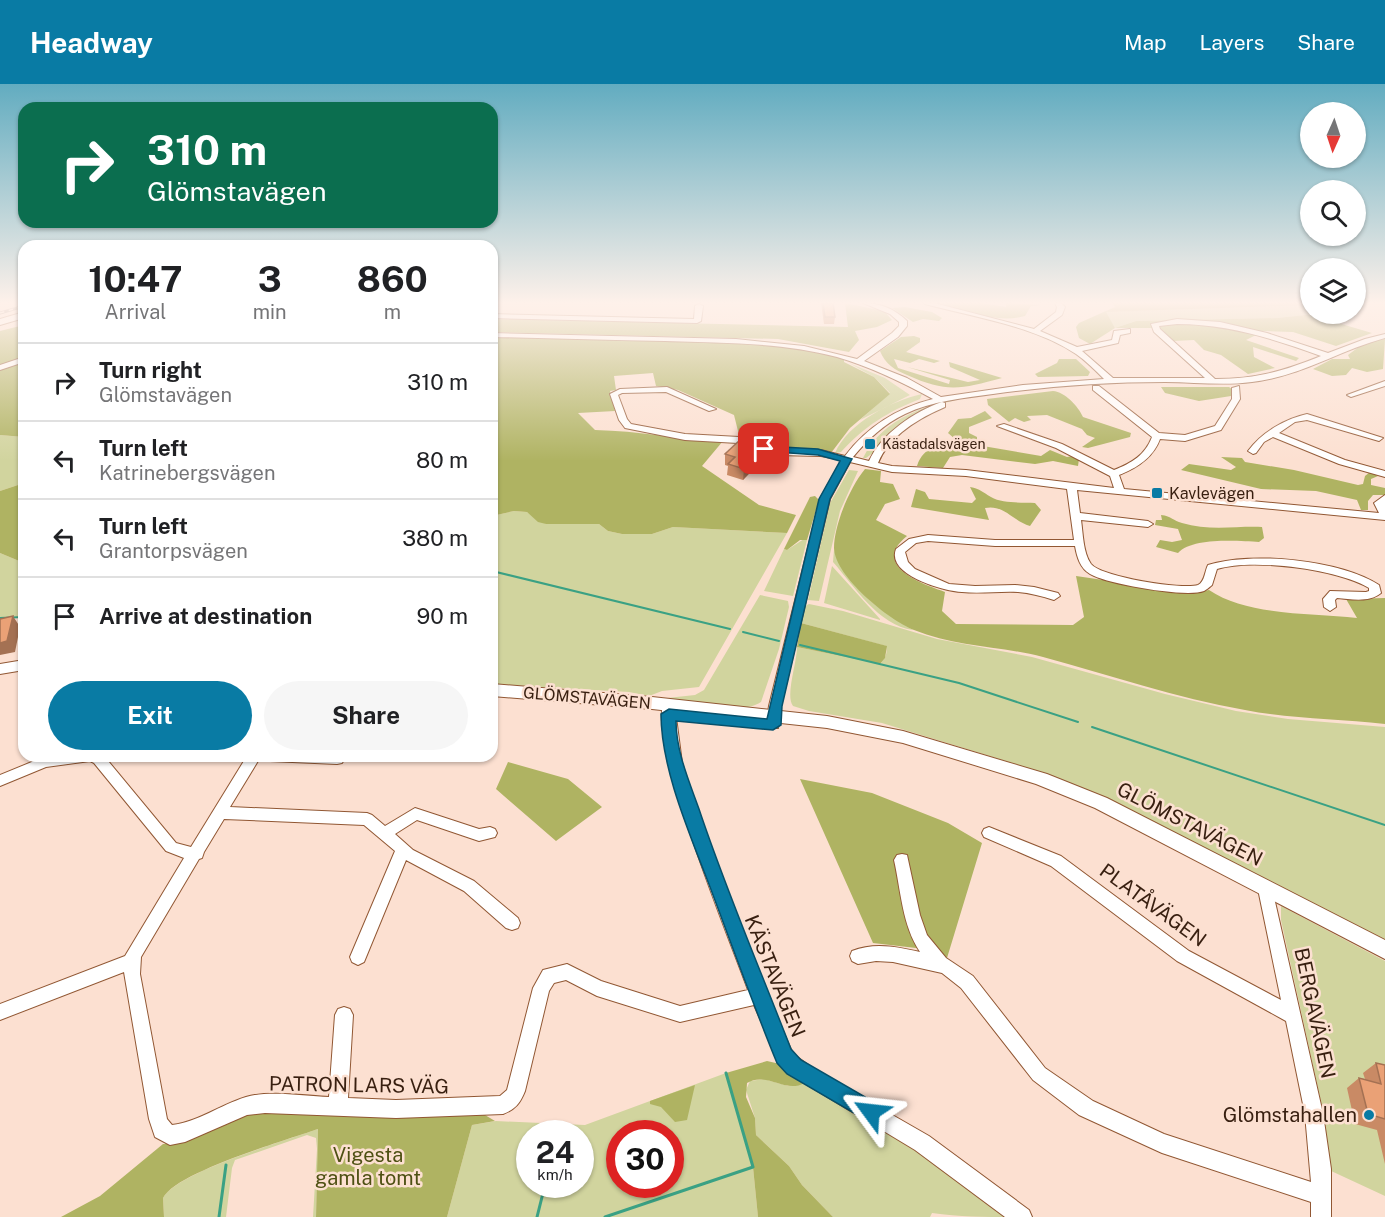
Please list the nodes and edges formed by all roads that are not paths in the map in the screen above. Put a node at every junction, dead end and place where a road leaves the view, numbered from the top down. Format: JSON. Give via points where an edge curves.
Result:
{"nodes":[{"id":1,"x":841,"y":356,"type":"edge"},
{"id":2,"x":866,"y":356,"type":"edge"},
{"id":3,"x":1083,"y":356,"type":"edge"},
{"id":4,"x":1186,"y":356,"type":"edge"},
{"id":5,"x":1325,"y":356,"type":"edge"},
{"id":6,"x":860,"y":360,"type":"junction"},
{"id":7,"x":18,"y":361,"type":"edge"},
{"id":8,"x":0,"y":368,"type":"edge"},
{"id":9,"x":1110,"y":380,"type":"junction"},
{"id":10,"x":1213,"y":381,"type":"junction"},
{"id":11,"x":1385,"y":383,"type":"edge"},
{"id":12,"x":1096,"y":388,"type":"dead end"},
{"id":13,"x":1236,"y":388,"type":"dead end"},
{"id":14,"x":1350,"y":396,"type":"dead end"},
{"id":15,"x":939,"y":399,"type":"junction"},
{"id":16,"x":955,"y":401,"type":"dead end"},
{"id":17,"x":712,"y":409,"type":"dead end"},
{"id":18,"x":1000,"y":426,"type":"dead end"},
{"id":19,"x":1273,"y":434,"type":"junction"},
{"id":20,"x":1157,"y":436,"type":"junction"},
{"id":21,"x":1379,"y":438,"type":"dead end"},
{"id":22,"x":1253,"y":451,"type":"dead end"},
{"id":23,"x":846,"y":459,"type":"junction"},
{"id":24,"x":872,"y":465,"type":"junction"},
{"id":25,"x":1114,"y":474,"type":"junction"},
{"id":26,"x":1385,"y":474,"type":"edge"},
{"id":27,"x":1072,"y":488,"type":"junction"},
{"id":28,"x":1120,"y":492,"type":"junction"},
{"id":29,"x":1385,"y":498,"type":"edge"},
{"id":30,"x":1076,"y":516,"type":"junction"},
{"id":31,"x":1385,"y":517,"type":"edge"},
{"id":32,"x":1148,"y":524,"type":"dead end"},
{"id":33,"x":1080,"y":543,"type":"junction"},
{"id":34,"x":1054,"y":596,"type":"dead end"},
{"id":35,"x":1330,"y":607,"type":"dead end"},
{"id":36,"x":18,"y":666,"type":"edge"},
{"id":37,"x":0,"y":669,"type":"edge"},
{"id":38,"x":498,"y":692,"type":"edge"},
{"id":39,"x":669,"y":710,"type":"junction"},
{"id":40,"x":774,"y":721,"type":"junction"},
{"id":41,"x":44,"y":762,"type":"edge"},
{"id":42,"x":101,"y":762,"type":"edge"},
{"id":43,"x":251,"y":762,"type":"edge"},
{"id":44,"x":0,"y":781,"type":"edge"},
{"id":45,"x":222,"y":813,"type":"junction"},
{"id":46,"x":386,"y":833,"type":"junction"},
{"id":47,"x":490,"y":833,"type":"dead end"},
{"id":48,"x":989,"y":833,"type":"dead end"},
{"id":49,"x":403,"y":849,"type":"junction"},
{"id":50,"x":197,"y":854,"type":"junction"},
{"id":51,"x":902,"y":860,"type":"dead end"},
{"id":52,"x":1266,"y":890,"type":"junction"},
{"id":53,"x":512,"y":923,"type":"dead end"},
{"id":54,"x":1385,"y":950,"type":"edge"},
{"id":55,"x":858,"y":956,"type":"dead end"},
{"id":56,"x":358,"y":957,"type":"dead end"},
{"id":57,"x":132,"y":961,"type":"junction"},
{"id":58,"x":941,"y":964,"type":"junction"},
{"id":59,"x":759,"y":996,"type":"junction"},
{"id":60,"x":0,"y":1012,"type":"edge"},
{"id":61,"x":344,"y":1015,"type":"dead end"},
{"id":62,"x":1291,"y":1015,"type":"junction"},
{"id":63,"x":338,"y":1106,"type":"junction"},
{"id":64,"x":1322,"y":1196,"type":"junction"},
{"id":65,"x":1022,"y":1217,"type":"edge"},
{"id":66,"x":1321,"y":1217,"type":"edge"}],
"edges":[{"from":1,"to":6,"type":"street"},
{"from":2,"to":6,"type":"street"},
{"from":3,"to":9,"type":"street"},
{"from":4,"to":10,"type":"street"},
{"from":5,"to":10,"type":"street","via":[[1276,376]]},
{"from":6,"to":15,"type":"street"},
{"from":7,"to":8,"type":"street"},
{"from":9,"to":10,"type":"street"},
{"from":9,"to":15,"type":"street"},
{"from":11,"to":14,"type":"street"},
{"from":12,"to":20,"type":"street"},
{"from":13,"to":20,"type":"street","via":[[1236,399],[1218,428],[1185,438]]},
{"from":15,"to":23,"type":"street","via":[[909,408],[880,425]]},
{"from":16,"to":24,"type":"street","via":[[909,423],[877,451]]},
{"from":17,"to":23,"type":"street","via":[[667,388],[614,394],[628,426],[685,437],[739,440],[771,451],[818,452]]},
{"from":18,"to":25,"type":"street","via":[[1059,446]]},
{"from":19,"to":21,"type":"street","via":[[1292,420],[1307,417]]},
{"from":19,"to":22,"type":"street"},
{"from":19,"to":26,"type":"street","via":[[1342,462]]},
{"from":20,"to":25,"type":"street","via":[[1143,459]]},
{"from":23,"to":24,"type":"street"},
{"from":23,"to":40,"type":"street","via":[[825,499]]},
{"from":24,"to":27,"type":"street"},
{"from":25,"to":28,"type":"street"},
{"from":27,"to":28,"type":"street"},
{"from":27,"to":30,"type":"street"},
{"from":28,"to":31,"type":"street"},
{"from":29,"to":31,"type":"street","via":[[1379,503]]},
{"from":30,"to":32,"type":"street"},
{"from":30,"to":33,"type":"street"},
{"from":33,"to":34,"type":"street","via":[[928,538],[913,541],[900,551],[905,567],[944,587],[969,591],[1031,590]]},
{"from":33,"to":35,"type":"street","via":[[1090,570],[1120,580],[1201,588],[1208,583],[1212,567],[1240,560],[1325,569],[1375,587],[1370,596],[1331,595]]},
{"from":36,"to":37,"type":"main road"},
{"from":38,"to":39,"type":"main road","name":"GLÖMSTAVÄGEN"},
{"from":39,"to":40,"type":"main road","name":"GLÖMSTAVÄGEN"},
{"from":39,"to":59,"type":"street","name":"KÄSTAVÄGEN","via":[[675,763]]},
{"from":40,"to":52,"type":"main road","name":"GLÖMSTAVÄGEN","via":[[859,726],[1041,779],[1092,799]]},
{"from":41,"to":44,"type":"street"},
{"from":42,"to":50,"type":"street","via":[[171,847]]},
{"from":43,"to":45,"type":"street"},
{"from":45,"to":46,"type":"street","via":[[359,817]]},
{"from":45,"to":50,"type":"street"},
{"from":46,"to":47,"type":"street","via":[[415,814],[479,835]]},
{"from":46,"to":49,"type":"street"},
{"from":48,"to":62,"type":"street","name":"PLATÅVÄGEN","via":[[1056,861],[1183,956]]},
{"from":49,"to":53,"type":"street","via":[[457,878]]},
{"from":49,"to":56,"type":"street"},
{"from":50,"to":57,"type":"street"},
{"from":51,"to":58,"type":"street","via":[[914,928],[925,948]]},
{"from":52,"to":54,"type":"main road","name":"GLÖMSTAVÄGEN"},
{"from":52,"to":62,"type":"street","name":"BERGAVÄGEN"},
{"from":55,"to":58,"type":"street","via":[[886,953]]},
{"from":57,"to":60,"type":"street"},
{"from":57,"to":63,"type":"street","name":"PATRON LARS VÄG","via":[[158,1119],[164,1132],[180,1135],[224,1114],[255,1105]]},
{"from":58,"to":64,"type":"street","via":[[967,982],[1039,1074],[1086,1108],[1192,1154]]},
{"from":59,"to":63,"type":"street","name":"PATRON LARS VÄG","via":[[676,1014],[597,988],[567,972],[556,973],[541,988],[516,1091],[507,1103],[491,1108]]},
{"from":59,"to":65,"type":"street","name":"KÄSTAVÄGEN","via":[[790,1064],[922,1143]]},
{"from":61,"to":63,"type":"street"},
{"from":62,"to":64,"type":"street","name":"BERGAVÄGEN","via":[[1314,1114]]},
{"from":64,"to":66,"type":"street","name":"BERGAVÄGEN"}]}
